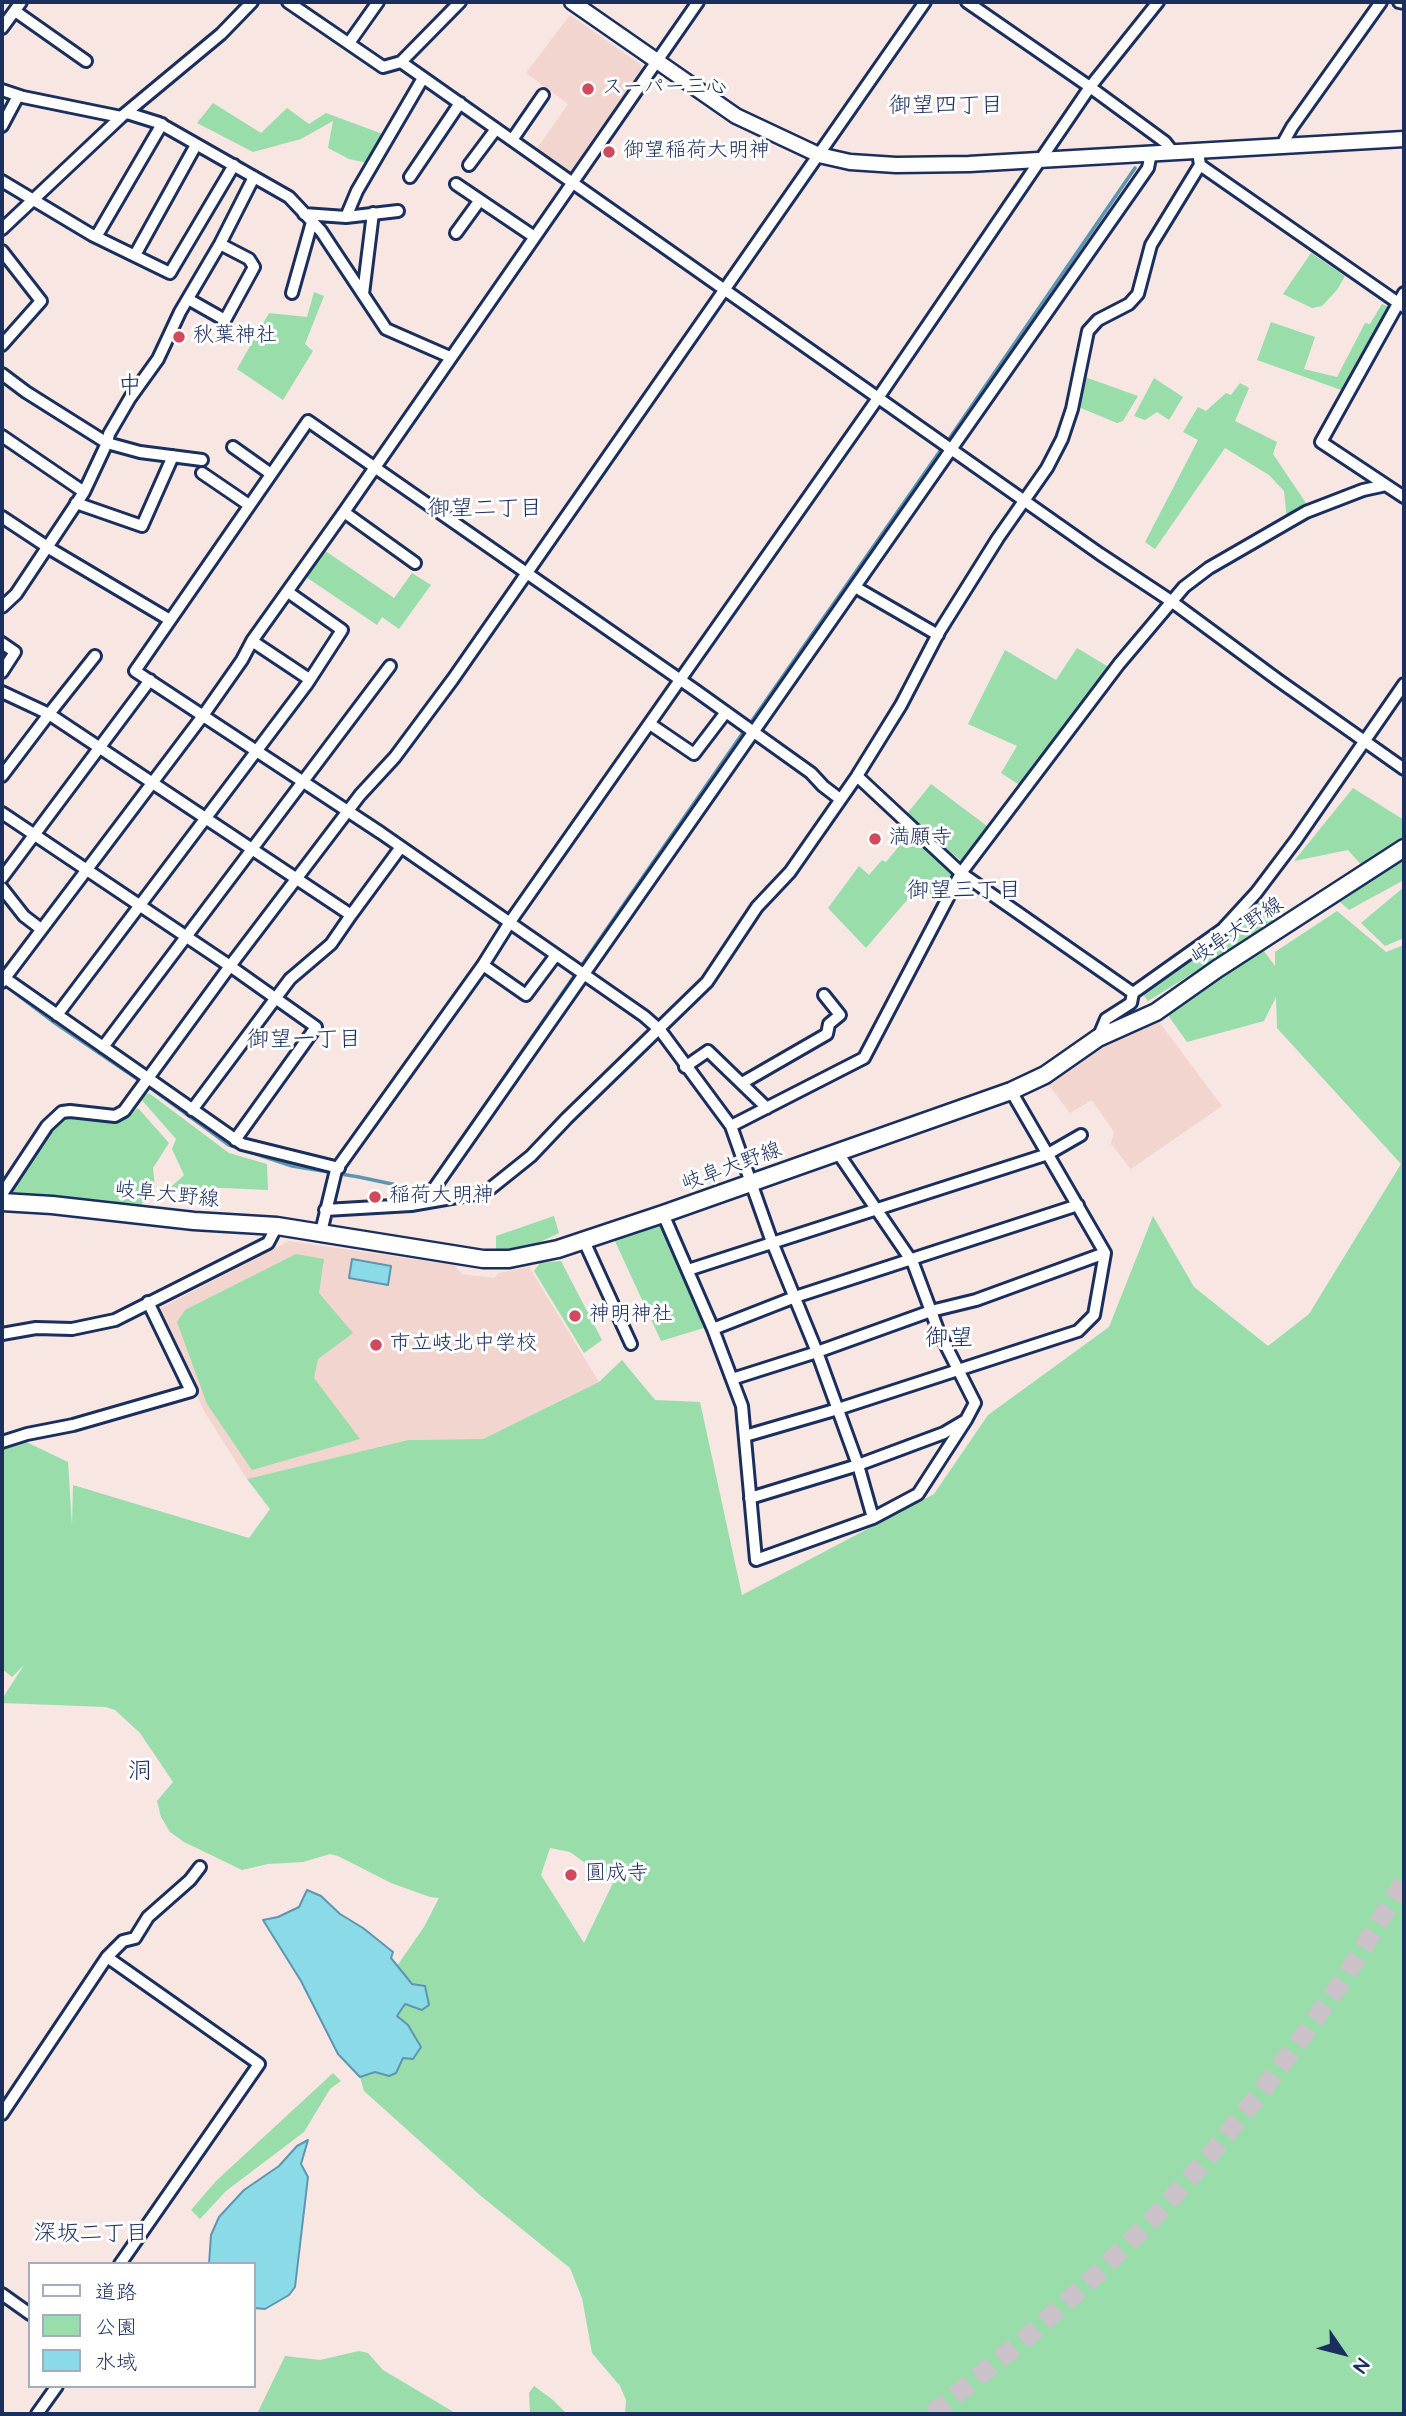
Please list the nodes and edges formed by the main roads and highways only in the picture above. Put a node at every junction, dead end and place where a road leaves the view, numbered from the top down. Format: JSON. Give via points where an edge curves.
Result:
{"nodes":[{"id":1,"x":1404,"y":848,"type":"edge"},
{"id":2,"x":2,"y":1202,"type":"edge"}],
"edges":[{"from":1,"to":2,"type":"main road","name":"岐阜大野線","via":[[1156,1012],[1098,1038],[1045,1075],[1011,1091],[584,1241],[522,1257],[493,1259],[277,1226]]}]}
